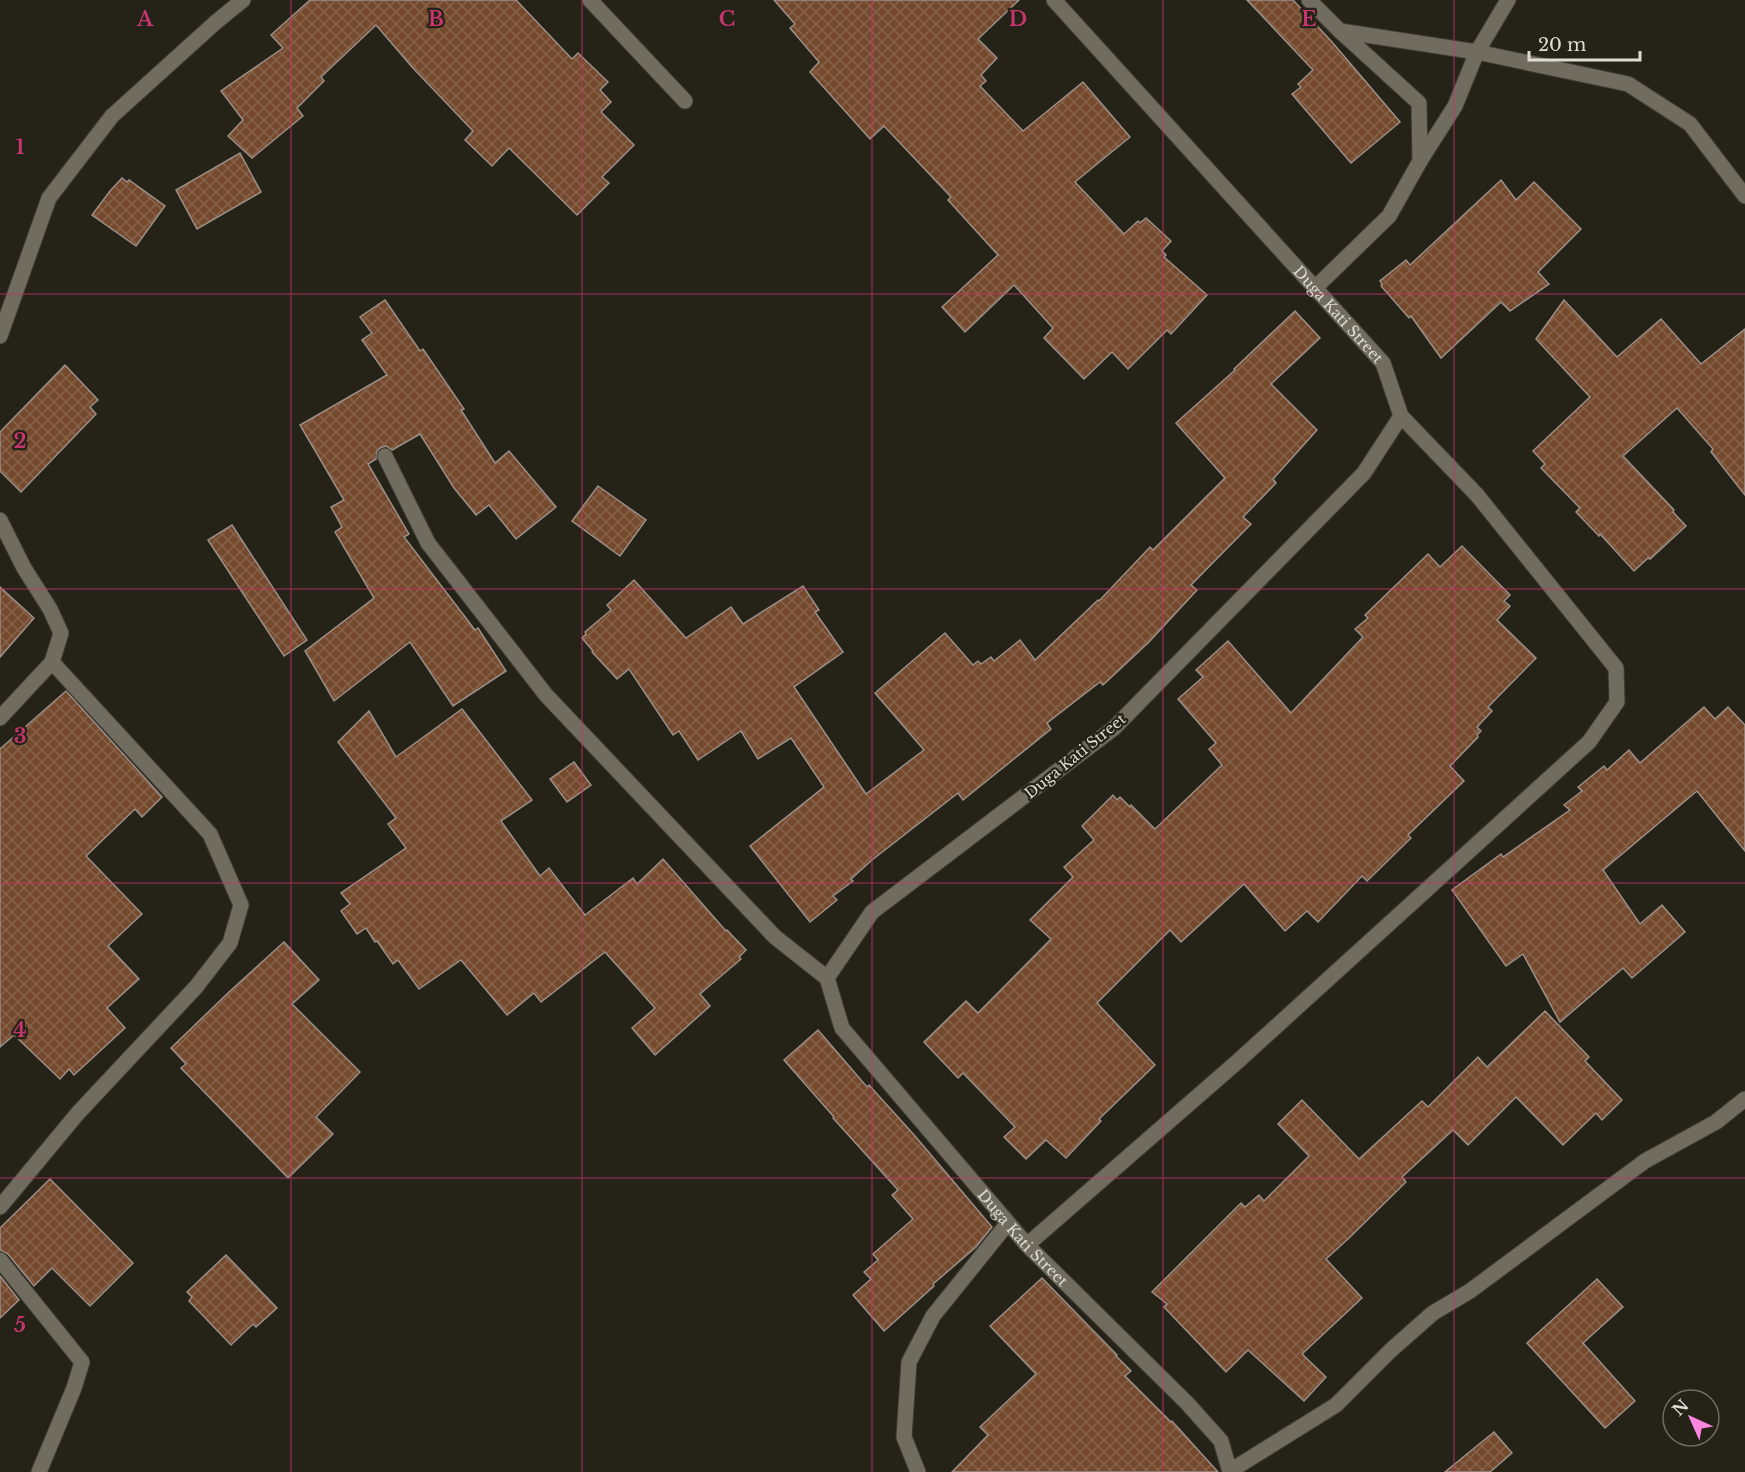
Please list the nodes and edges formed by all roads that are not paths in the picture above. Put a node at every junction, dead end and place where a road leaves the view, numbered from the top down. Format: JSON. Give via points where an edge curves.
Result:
{"nodes":[{"id":1,"x":243,"y":0,"type":"edge"},
{"id":2,"x":590,"y":0,"type":"edge"},
{"id":3,"x":1054,"y":0,"type":"edge"},
{"id":4,"x":1309,"y":0,"type":"edge"},
{"id":5,"x":1508,"y":0,"type":"edge"},
{"id":6,"x":1340,"y":31,"type":"junction"},
{"id":7,"x":1477,"y":52,"type":"junction"},
{"id":8,"x":685,"y":101,"type":"dead end"},
{"id":9,"x":1420,"y":161,"type":"junction"},
{"id":10,"x":1745,"y":196,"type":"edge"},
{"id":11,"x":1316,"y":287,"type":"junction"},
{"id":12,"x":0,"y":336,"type":"edge"},
{"id":13,"x":1401,"y":416,"type":"junction"},
{"id":14,"x":385,"y":456,"type":"dead end"},
{"id":15,"x":0,"y":520,"type":"edge"},
{"id":16,"x":52,"y":662,"type":"junction"},
{"id":17,"x":0,"y":718,"type":"edge"},
{"id":18,"x":827,"y":978,"type":"junction"},
{"id":19,"x":1745,"y":1100,"type":"edge"},
{"id":20,"x":0,"y":1207,"type":"edge"},
{"id":21,"x":1008,"y":1224,"type":"junction"},
{"id":22,"x":1027,"y":1245,"type":"junction"},
{"id":23,"x":0,"y":1260,"type":"edge"},
{"id":24,"x":1230,"y":1471,"type":"edge"},
{"id":25,"x":39,"y":1472,"type":"edge"},
{"id":26,"x":918,"y":1472,"type":"edge"}],
"edges":[{"from":1,"to":12,"type":"street","via":[[112,116],[49,198]]},
{"from":2,"to":8,"type":"street"},
{"from":3,"to":11,"type":"street","name":"Duga Kati Street"},
{"from":4,"to":6,"type":"street"},
{"from":5,"to":7,"type":"street"},
{"from":6,"to":7,"type":"street"},
{"from":6,"to":9,"type":"street","via":[[1419,103]]},
{"from":7,"to":9,"type":"street","via":[[1455,106]]},
{"from":7,"to":10,"type":"street","via":[[1628,84],[1690,124]]},
{"from":9,"to":11,"type":"street","via":[[1389,216]]},
{"from":11,"to":13,"type":"street","name":"Duga Kati Street","via":[[1383,363]]},
{"from":13,"to":18,"type":"street","name":"Duga Kati Street","via":[[1364,473],[1114,728],[872,912]]},
{"from":13,"to":22,"type":"street","via":[[1477,495],[1616,668],[1617,702],[1589,742],[1237,1062]]},
{"from":14,"to":18,"type":"street","via":[[428,543],[546,695],[775,937]]},
{"from":15,"to":16,"type":"street","via":[[61,633]]},
{"from":16,"to":17,"type":"street"},
{"from":16,"to":20,"type":"street","via":[[210,834],[241,905],[230,943],[196,987],[78,1113]]},
{"from":18,"to":21,"type":"street","name":"Duga Kati Street","via":[[842,1028]]},
{"from":19,"to":24,"type":"street","via":[[1716,1122],[1645,1161],[1470,1291],[1433,1313],[1336,1406]]},
{"from":21,"to":22,"type":"street","name":"Duga Kati Street"},
{"from":21,"to":26,"type":"street","via":[[933,1316],[909,1362],[904,1437]]},
{"from":22,"to":24,"type":"street","name":"Duga Kati Street","via":[[1194,1410],[1221,1441]]},
{"from":23,"to":25,"type":"street","via":[[82,1362]]}]}
